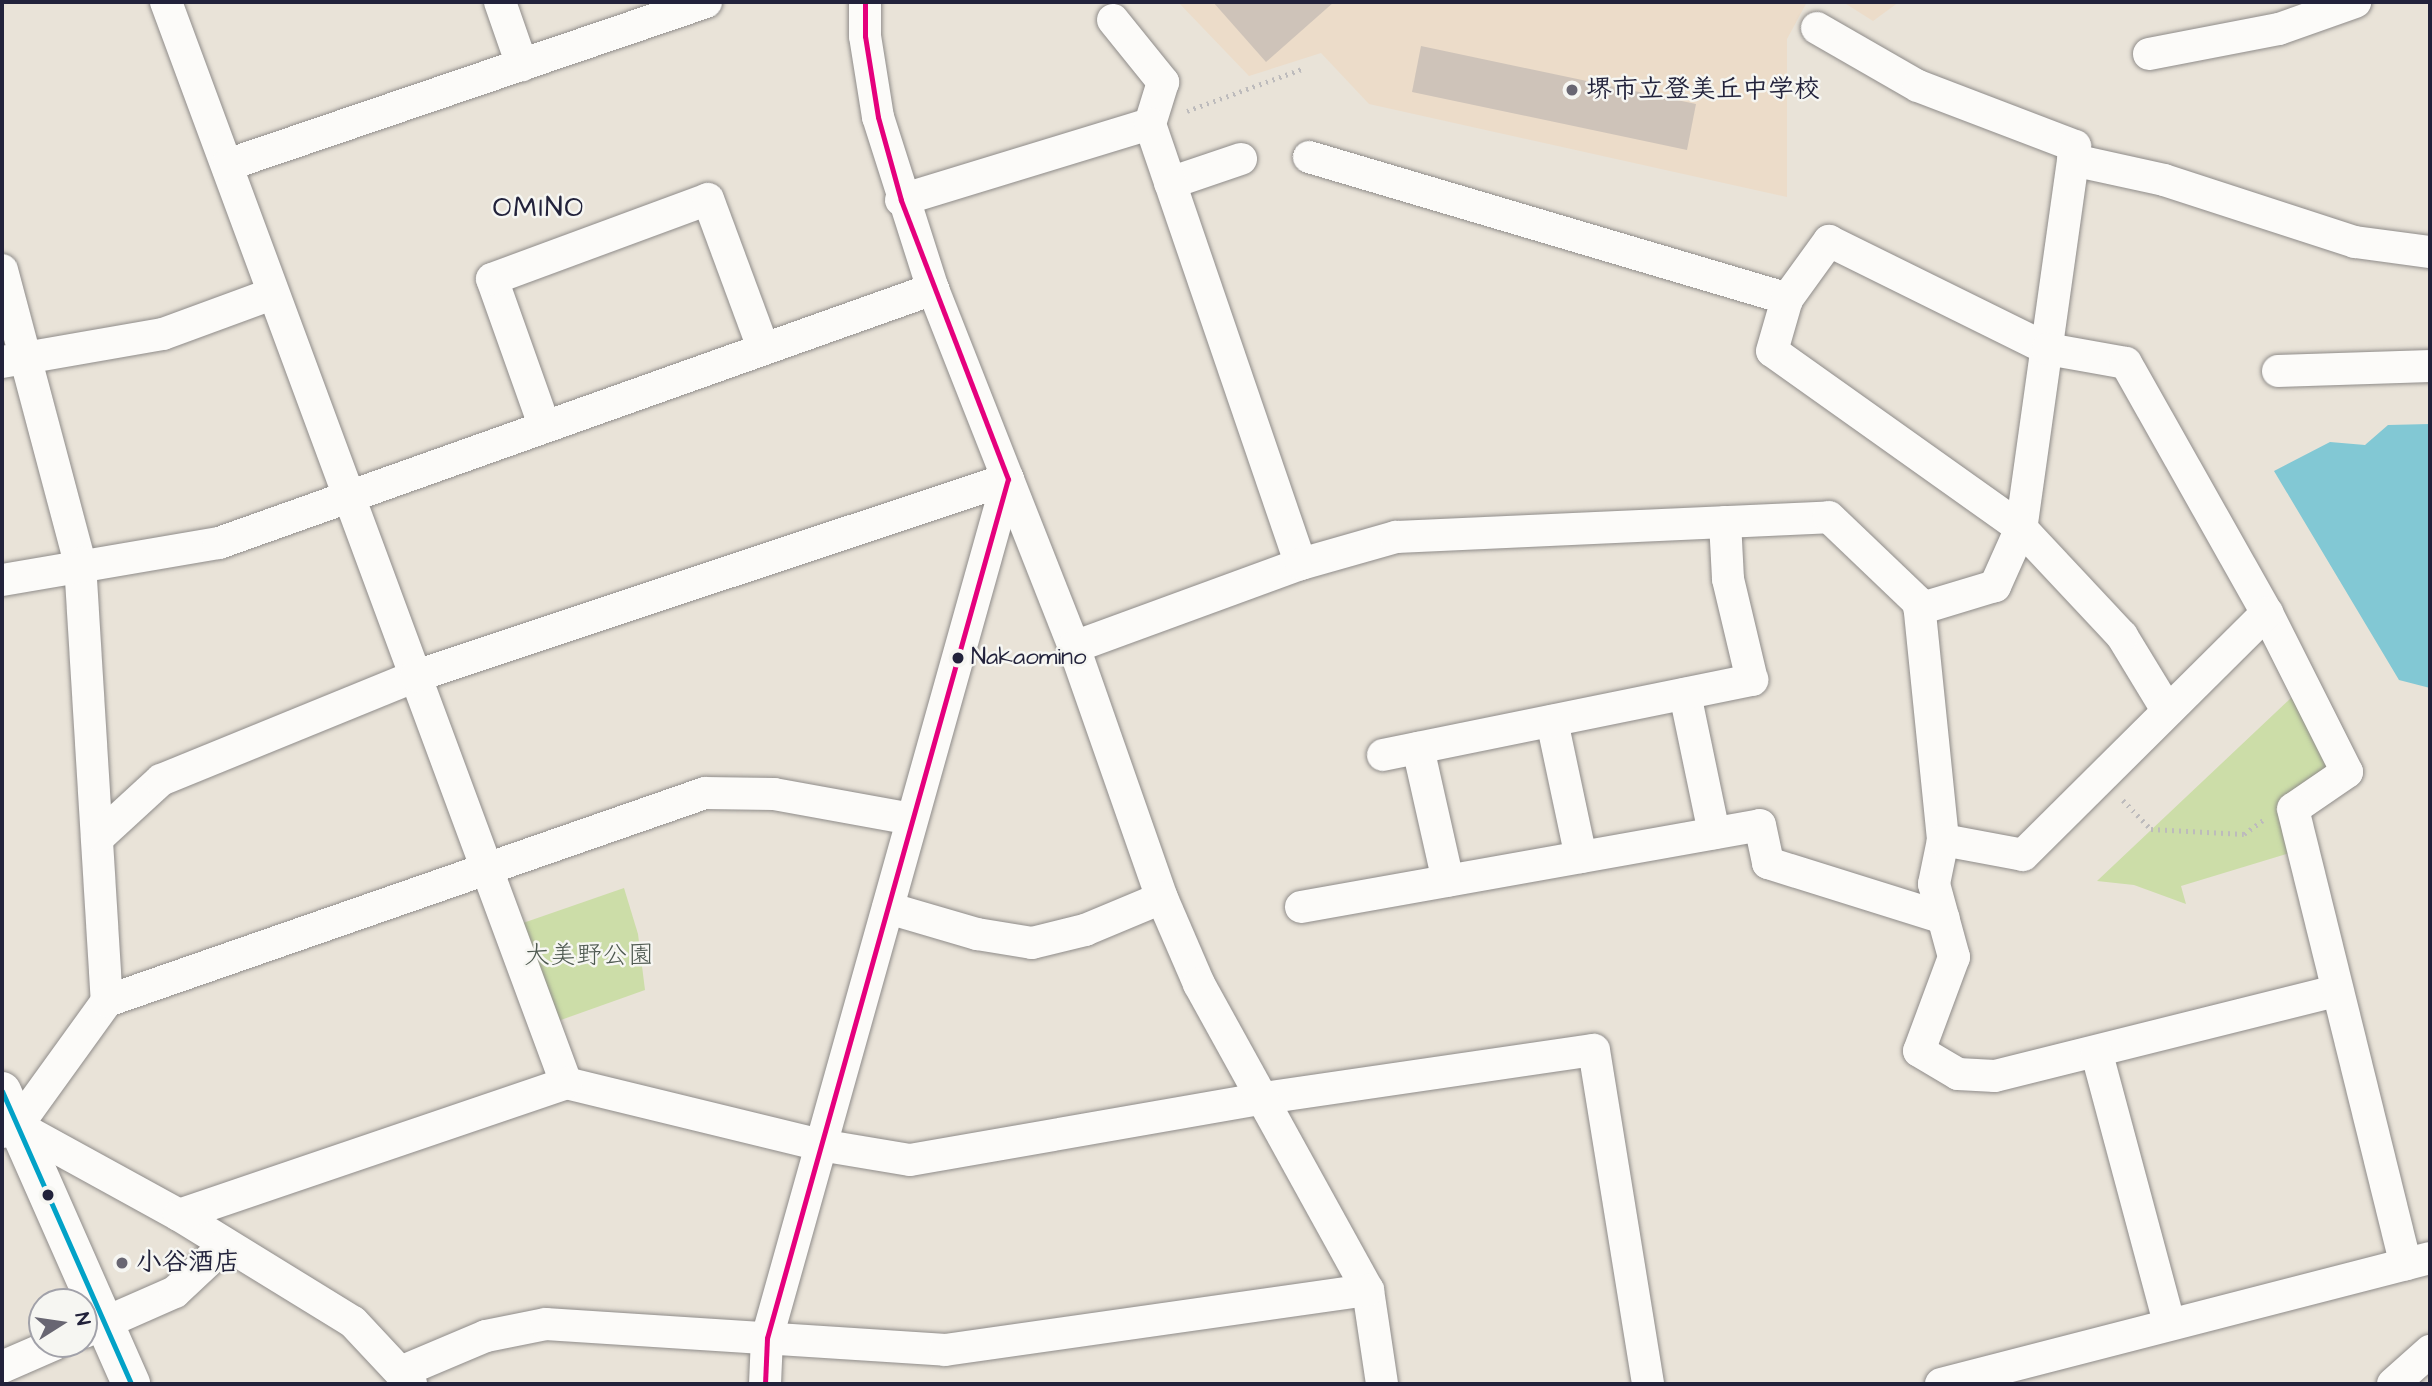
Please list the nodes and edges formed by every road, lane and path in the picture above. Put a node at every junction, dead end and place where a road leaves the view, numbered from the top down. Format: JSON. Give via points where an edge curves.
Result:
{"nodes":[{"id":1,"x":166,"y":2,"type":"edge"},
{"id":2,"x":500,"y":2,"type":"edge"},
{"id":3,"x":706,"y":2,"type":"edge"},
{"id":4,"x":865,"y":2,"type":"edge"},
{"id":5,"x":2355,"y":2,"type":"edge"},
{"id":6,"x":1113,"y":20,"type":"dead end"},
{"id":7,"x":1817,"y":27,"type":"dead end"},
{"id":8,"x":2149,"y":54,"type":"dead end"},
{"id":9,"x":522,"y":65,"type":"junction"},
{"id":10,"x":1302,"y":69,"type":"dead end"},
{"id":11,"x":1150,"y":124,"type":"junction"},
{"id":12,"x":1309,"y":157,"type":"dead end"},
{"id":13,"x":1241,"y":159,"type":"dead end"},
{"id":14,"x":2073,"y":160,"type":"junction"},
{"id":15,"x":227,"y":165,"type":"junction"},
{"id":16,"x":1170,"y":183,"type":"junction"},
{"id":17,"x":901,"y":200,"type":"junction"},
{"id":18,"x":2430,"y":252,"type":"edge"},
{"id":19,"x":2,"y":270,"type":"edge"},
{"id":20,"x":933,"y":289,"type":"junction"},
{"id":21,"x":272,"y":294,"type":"junction"},
{"id":22,"x":1787,"y":299,"type":"junction"},
{"id":23,"x":763,"y":348,"type":"junction"},
{"id":24,"x":2048,"y":349,"type":"junction"},
{"id":25,"x":14,"y":360,"type":"edge"},
{"id":26,"x":2430,"y":366,"type":"edge"},
{"id":27,"x":2278,"y":371,"type":"dead end"},
{"id":28,"x":544,"y":425,"type":"junction"},
{"id":29,"x":1008,"y":479,"type":"junction"},
{"id":30,"x":351,"y":497,"type":"junction"},
{"id":31,"x":1725,"y":522,"type":"junction"},
{"id":32,"x":2021,"y":528,"type":"junction"},
{"id":33,"x":80,"y":563,"type":"junction"},
{"id":34,"x":1301,"y":565,"type":"junction"},
{"id":35,"x":2,"y":580,"type":"edge"},
{"id":36,"x":1919,"y":609,"type":"junction"},
{"id":37,"x":2267,"y":613,"type":"junction"},
{"id":38,"x":1074,"y":648,"type":"junction"},
{"id":39,"x":416,"y":676,"type":"junction"},
{"id":40,"x":1685,"y":694,"type":"junction"},
{"id":41,"x":2167,"y":710,"type":"junction"},
{"id":42,"x":1552,"y":721,"type":"junction"},
{"id":43,"x":1418,"y":748,"type":"junction"},
{"id":44,"x":1383,"y":755,"type":"dead end"},
{"id":45,"x":2101,"y":777,"type":"junction"},
{"id":46,"x":2293,"y":809,"type":"junction"},
{"id":47,"x":912,"y":819,"type":"junction"},
{"id":48,"x":1714,"y":833,"type":"junction"},
{"id":49,"x":100,"y":836,"type":"junction"},
{"id":50,"x":1943,"y":840,"type":"junction"},
{"id":51,"x":1581,"y":857,"type":"junction"},
{"id":52,"x":489,"y":865,"type":"junction"},
{"id":53,"x":1448,"y":881,"type":"junction"},
{"id":54,"x":1162,"y":898,"type":"junction"},
{"id":55,"x":1301,"y":907,"type":"dead end"},
{"id":56,"x":888,"y":908,"type":"junction"},
{"id":57,"x":1944,"y":918,"type":"junction"},
{"id":58,"x":2336,"y":991,"type":"junction"},
{"id":59,"x":107,"y":1001,"type":"junction"},
{"id":60,"x":2097,"y":1054,"type":"junction"},
{"id":61,"x":566,"y":1083,"type":"junction"},
{"id":62,"x":2,"y":1091,"type":"edge"},
{"id":63,"x":1264,"y":1098,"type":"junction"},
{"id":64,"x":9,"y":1129,"type":"edge"},
{"id":65,"x":820,"y":1145,"type":"junction"},
{"id":66,"x":179,"y":1215,"type":"junction"},
{"id":67,"x":225,"y":1245,"type":"junction"},
{"id":68,"x":2418,"y":1261,"type":"edge"},
{"id":69,"x":77,"y":1288,"type":"edge"},
{"id":70,"x":1368,"y":1290,"type":"junction"},
{"id":71,"x":2169,"y":1323,"type":"junction"},
{"id":72,"x":98,"y":1325,"type":"edge"},
{"id":73,"x":98,"y":1333,"type":"edge"},
{"id":74,"x":768,"y":1338,"type":"junction"},
{"id":75,"x":2430,"y":1351,"type":"edge"},
{"id":76,"x":28,"y":1356,"type":"edge"},
{"id":77,"x":2,"y":1367,"type":"edge"},
{"id":78,"x":407,"y":1378,"type":"edge"},
{"id":79,"x":131,"y":1384,"type":"edge"},
{"id":80,"x":765,"y":1384,"type":"edge"},
{"id":81,"x":1382,"y":1384,"type":"edge"},
{"id":82,"x":1648,"y":1384,"type":"edge"},
{"id":83,"x":1941,"y":1384,"type":"edge"},
{"id":84,"x":2393,"y":1384,"type":"edge"}],
"edges":[{"from":1,"to":15,"type":"street"},
{"from":2,"to":9,"type":"street"},
{"from":3,"to":9,"type":"street"},
{"from":4,"to":17,"type":"street","via":[[865,36],[878,117]]},
{"from":5,"to":8,"type":"street","via":[[2279,29]]},
{"from":6,"to":11,"type":"street","via":[[1163,82]]},
{"from":7,"to":14,"type":"street","via":[[1918,86],[2075,146]]},
{"from":9,"to":15,"type":"street"},
{"from":10,"to":11,"type":"path"},
{"from":11,"to":16,"type":"street"},
{"from":11,"to":17,"type":"street"},
{"from":12,"to":22,"type":"street"},
{"from":13,"to":16,"type":"street"},
{"from":14,"to":18,"type":"street","via":[[2164,180],[2355,242]]},
{"from":14,"to":24,"type":"street"},
{"from":15,"to":21,"type":"street"},
{"from":16,"to":34,"type":"street"},
{"from":17,"to":20,"type":"street"},
{"from":19,"to":25,"type":"street"},
{"from":20,"to":23,"type":"street"},
{"from":20,"to":29,"type":"street"},
{"from":21,"to":25,"type":"street","via":[[163,334]]},
{"from":21,"to":30,"type":"street"},
{"from":22,"to":24,"type":"street","via":[[1829,241]]},
{"from":22,"to":32,"type":"street","via":[[1772,351]]},
{"from":23,"to":28,"type":"street"},
{"from":23,"to":28,"type":"street","via":[[708,199],[492,279]]},
{"from":24,"to":32,"type":"street"},
{"from":24,"to":37,"type":"street","via":[[2126,363]]},
{"from":25,"to":33,"type":"street"},
{"from":26,"to":27,"type":"street"},
{"from":28,"to":30,"type":"street"},
{"from":29,"to":38,"type":"street"},
{"from":29,"to":39,"type":"street"},
{"from":29,"to":47,"type":"street"},
{"from":30,"to":33,"type":"street","via":[[219,543]]},
{"from":30,"to":39,"type":"street"},
{"from":31,"to":34,"type":"street","via":[[1396,537]]},
{"from":31,"to":36,"type":"street","via":[[1829,517],[1919,603]]},
{"from":31,"to":40,"type":"street","via":[[1728,579],[1752,680]]},
{"from":32,"to":36,"type":"street","via":[[1995,586]]},
{"from":32,"to":41,"type":"street","via":[[2122,636]]},
{"from":33,"to":35,"type":"street"},
{"from":33,"to":49,"type":"street"},
{"from":34,"to":38,"type":"street"},
{"from":36,"to":50,"type":"street"},
{"from":37,"to":41,"type":"street"},
{"from":37,"to":46,"type":"street","via":[[2347,772]]},
{"from":38,"to":54,"type":"street"},
{"from":39,"to":49,"type":"street","via":[[161,779]]},
{"from":39,"to":52,"type":"street"},
{"from":40,"to":42,"type":"street"},
{"from":40,"to":48,"type":"street"},
{"from":41,"to":45,"type":"street"},
{"from":42,"to":43,"type":"street"},
{"from":42,"to":51,"type":"street"},
{"from":43,"to":44,"type":"street"},
{"from":43,"to":53,"type":"street"},
{"from":45,"to":46,"type":"path","via":[[2151,829],[2244,834],[2261,821]]},
{"from":45,"to":50,"type":"street","via":[[2022,855]]},
{"from":46,"to":58,"type":"street"},
{"from":47,"to":52,"type":"street","via":[[774,794],[705,793]]},
{"from":47,"to":56,"type":"street"},
{"from":48,"to":51,"type":"street"},
{"from":48,"to":57,"type":"street","via":[[1760,825],[1768,863]]},
{"from":49,"to":59,"type":"street"},
{"from":50,"to":57,"type":"street","via":[[1934,884]]},
{"from":51,"to":53,"type":"street"},
{"from":52,"to":59,"type":"street"},
{"from":52,"to":61,"type":"street"},
{"from":53,"to":55,"type":"street"},
{"from":54,"to":56,"type":"street","via":[[1085,930],[1032,943],[977,934]]},
{"from":54,"to":63,"type":"street","via":[[1199,984]]},
{"from":56,"to":65,"type":"street"},
{"from":57,"to":60,"type":"street","via":[[1954,957],[1919,1051],[1958,1074],[1995,1076]]},
{"from":58,"to":60,"type":"street"},
{"from":58,"to":68,"type":"street"},
{"from":59,"to":64,"type":"street"},
{"from":60,"to":71,"type":"street"},
{"from":61,"to":65,"type":"street"},
{"from":61,"to":66,"type":"street"},
{"from":62,"to":64,"type":"main road"},
{"from":63,"to":65,"type":"street","via":[[910,1160]]},
{"from":63,"to":70,"type":"street"},
{"from":63,"to":82,"type":"street","via":[[1594,1050]]},
{"from":64,"to":66,"type":"street"},
{"from":64,"to":69,"type":"main road"},
{"from":65,"to":74,"type":"street"},
{"from":66,"to":67,"type":"street"},
{"from":67,"to":72,"type":"street","via":[[174,1292]]},
{"from":67,"to":78,"type":"street","via":[[353,1322]]},
{"from":68,"to":71,"type":"street"},
{"from":70,"to":74,"type":"street","via":[[945,1350]]},
{"from":70,"to":81,"type":"street"},
{"from":71,"to":83,"type":"street"},
{"from":73,"to":79,"type":"main road"},
{"from":74,"to":78,"type":"street","via":[[546,1324],[486,1336]]},
{"from":74,"to":80,"type":"street"},
{"from":75,"to":84,"type":"street"},
{"from":76,"to":77,"type":"street"}]}
